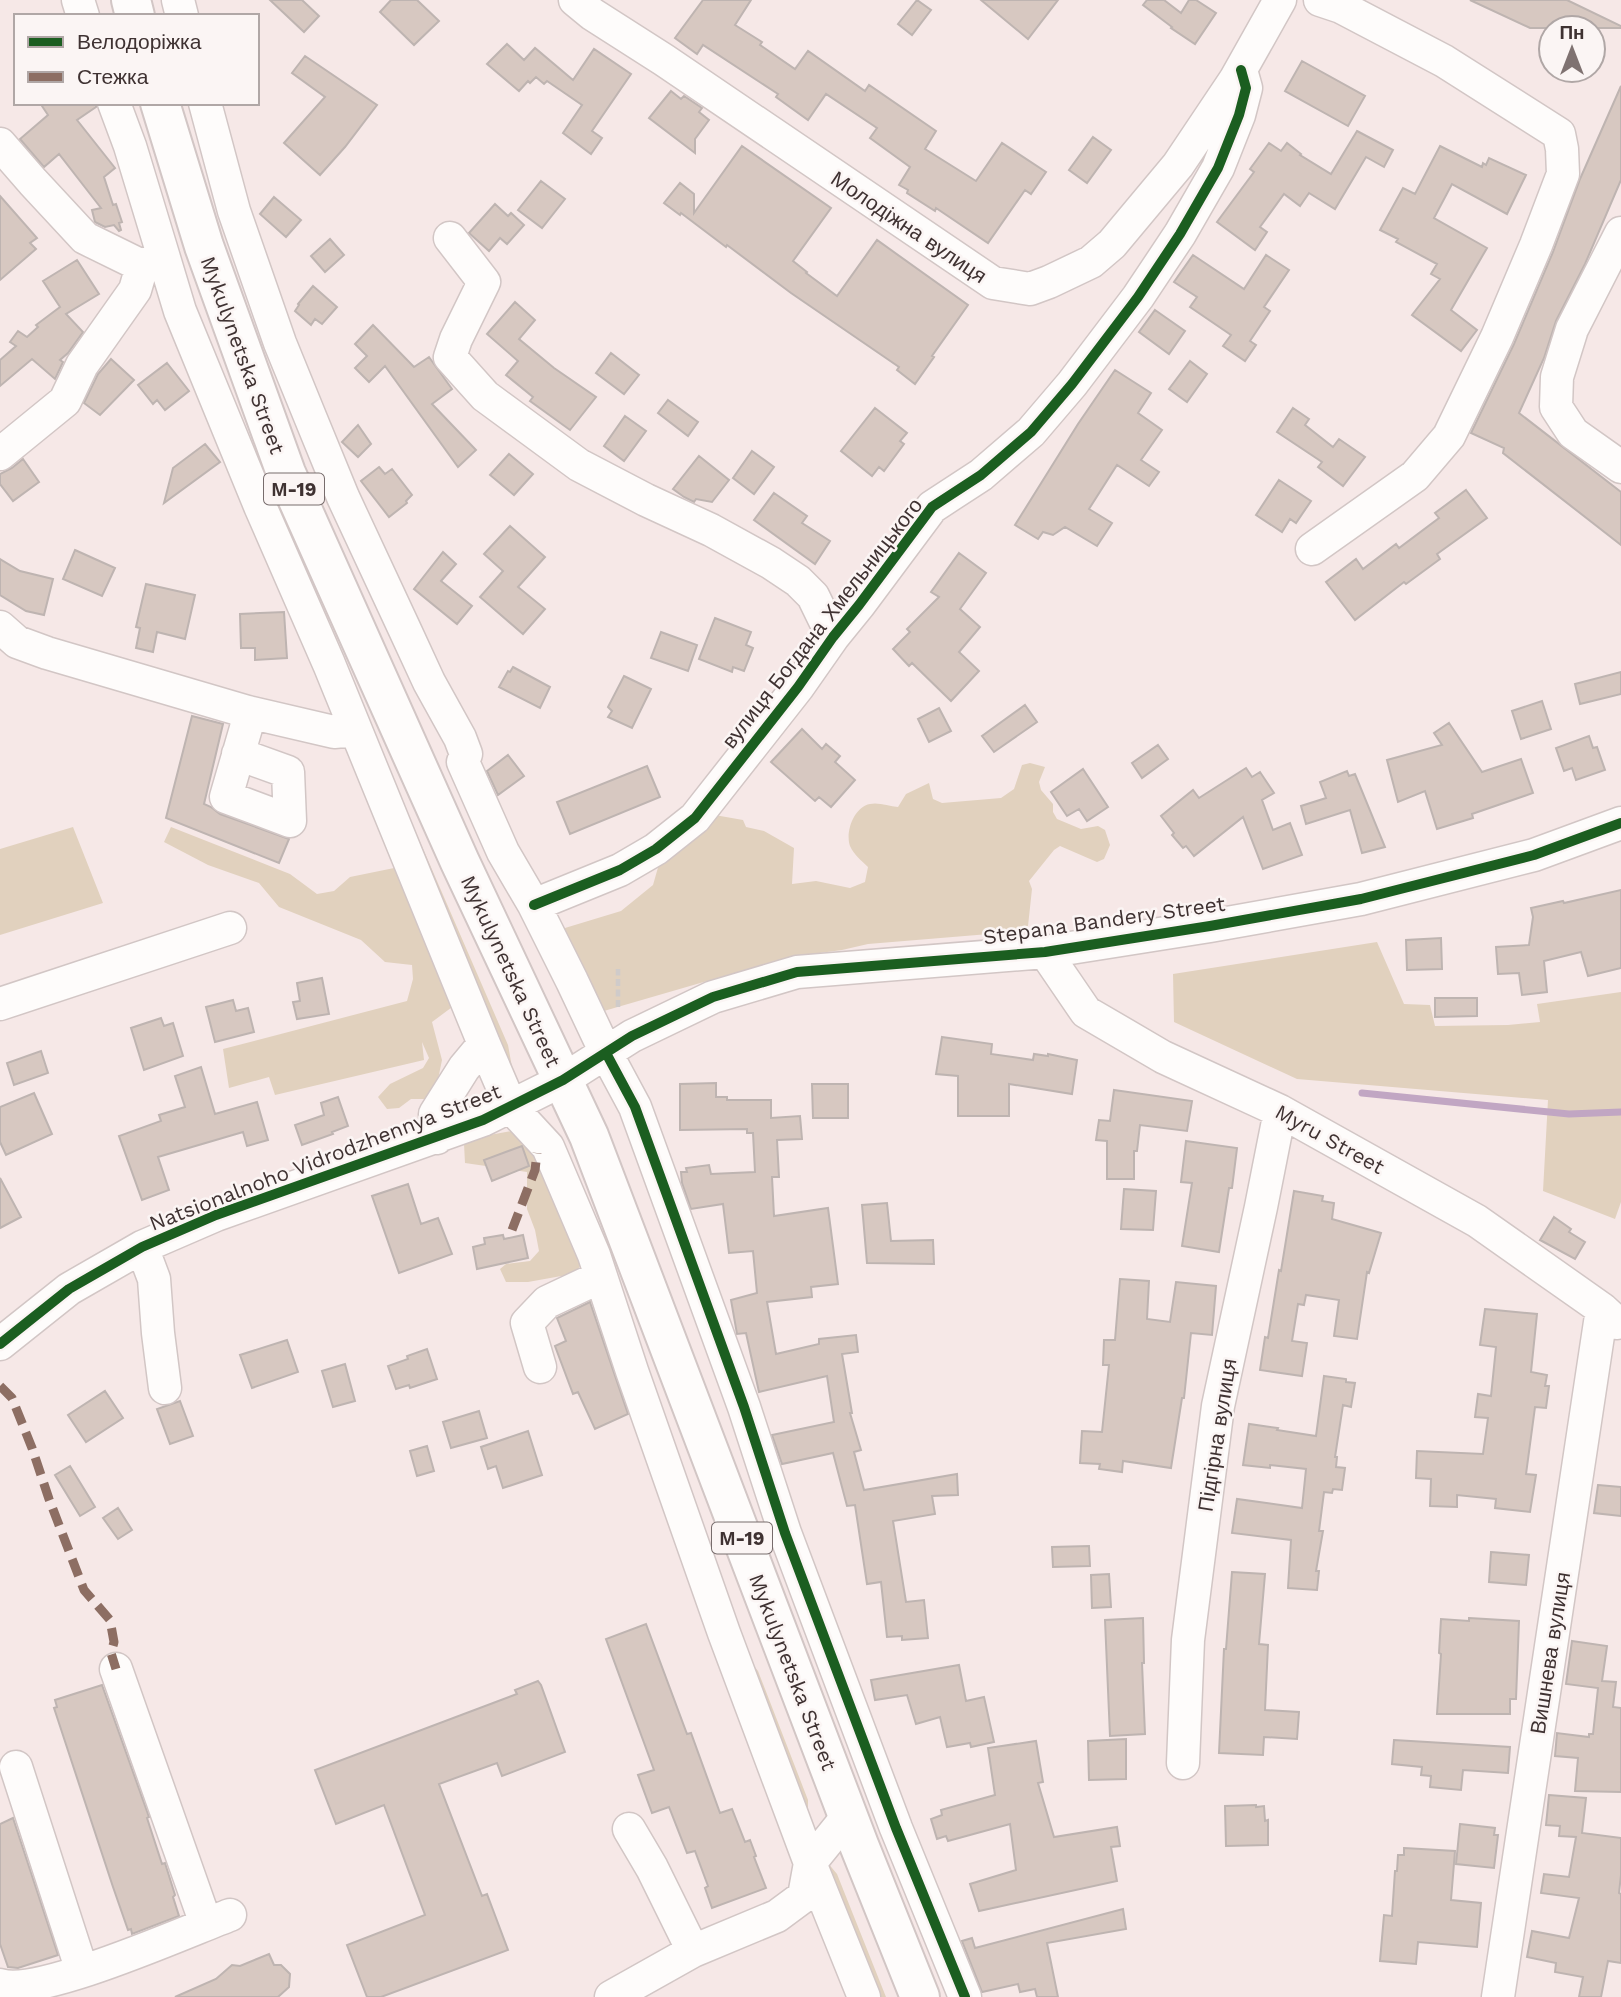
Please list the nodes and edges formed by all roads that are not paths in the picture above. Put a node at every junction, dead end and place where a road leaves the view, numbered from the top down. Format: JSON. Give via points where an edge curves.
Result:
{"nodes":[{"id":1,"x":575,"y":0,"type":"edge"},
{"id":2,"x":1280,"y":0,"type":"edge"},
{"id":3,"x":1335,"y":2,"type":"edge"},
{"id":4,"x":1241,"y":70,"type":"junction"},
{"id":5,"x":115,"y":105,"type":"edge"},
{"id":6,"x":161,"y":105,"type":"edge"},
{"id":7,"x":206,"y":105,"type":"edge"},
{"id":8,"x":0,"y":144,"type":"edge"},
{"id":9,"x":1621,"y":233,"type":"edge"},
{"id":10,"x":450,"y":238,"type":"dead end"},
{"id":11,"x":153,"y":262,"type":"junction"},
{"id":12,"x":0,"y":454,"type":"edge"},
{"id":13,"x":1621,"y":467,"type":"edge"},
{"id":14,"x":1312,"y":549,"type":"dead end"},
{"id":15,"x":0,"y":627,"type":"edge"},
{"id":16,"x":834,"y":637,"type":"junction"},
{"id":17,"x":248,"y":712,"type":"junction"},
{"id":18,"x":355,"y":730,"type":"junction"},
{"id":19,"x":238,"y":754,"type":"dead end"},
{"id":20,"x":1621,"y":823,"type":"edge"},
{"id":21,"x":534,"y":905,"type":"junction"},
{"id":22,"x":230,"y":928,"type":"dead end"},
{"id":23,"x":1045,"y":952,"type":"junction"},
{"id":24,"x":0,"y":1004,"type":"edge"},
{"id":25,"x":484,"y":1044,"type":"junction"},
{"id":26,"x":606,"y":1053,"type":"junction"},
{"id":27,"x":563,"y":1080,"type":"junction"},
{"id":28,"x":512,"y":1107,"type":"junction"},
{"id":29,"x":1280,"y":1111,"type":"junction"},
{"id":30,"x":438,"y":1138,"type":"junction"},
{"id":31,"x":142,"y":1247,"type":"junction"},
{"id":32,"x":600,"y":1277,"type":"junction"},
{"id":33,"x":1612,"y":1318,"type":"edge"},
{"id":34,"x":1,"y":1340,"type":"edge"},
{"id":35,"x":540,"y":1367,"type":"dead end"},
{"id":36,"x":165,"y":1388,"type":"dead end"},
{"id":37,"x":116,"y":1669,"type":"dead end"},
{"id":38,"x":1183,"y":1763,"type":"dead end"},
{"id":39,"x":16,"y":1768,"type":"dead end"},
{"id":40,"x":848,"y":1816,"type":"junction"},
{"id":41,"x":629,"y":1829,"type":"dead end"},
{"id":42,"x":810,"y":1863,"type":"junction"},
{"id":43,"x":693,"y":1951,"type":"junction"},
{"id":44,"x":82,"y":1971,"type":"junction"},
{"id":45,"x":0,"y":1985,"type":"edge"},
{"id":46,"x":611,"y":1997,"type":"edge"},
{"id":47,"x":863,"y":1997,"type":"edge"},
{"id":48,"x":920,"y":1997,"type":"edge"},
{"id":49,"x":965,"y":1997,"type":"edge"},
{"id":50,"x":1498,"y":1997,"type":"edge"}],
"edges":[{"from":1,"to":4,"type":"street","name":"Молодіжна вулиця","via":[[993,283],[1030,289],[1091,262],[1112,244],[1178,165]]},
{"from":2,"to":4,"type":"street","name":"Молодіжна вулиця"},
{"from":3,"to":14,"type":"street","via":[[1444,61],[1559,134],[1563,174],[1497,337],[1449,436],[1415,476]]},
{"from":4,"to":16,"type":"street","name":"вулиця Богдана Хмельницького","via":[[1246,88],[1218,168],[1138,297],[1031,432],[981,475],[932,507]]},
{"from":5,"to":11,"type":"street","via":[[130,146]]},
{"from":6,"to":27,"type":"highway","name":"Mykulynetska Street","number":"М-19","via":[[204,246],[286,473]]},
{"from":7,"to":21,"type":"street","via":[[234,211],[280,343],[343,497],[460,738],[466,754],[463,762],[503,852]]},
{"from":8,"to":11,"type":"street","via":[[85,238]]},
{"from":9,"to":13,"type":"street","via":[[1572,329],[1557,377],[1556,407],[1573,433]]},
{"from":10,"to":16,"type":"street","via":[[484,282],[450,357],[485,396],[579,465],[711,530],[799,581],[813,596]]},
{"from":11,"to":12,"type":"street","via":[[82,365],[65,401]]},
{"from":11,"to":18,"type":"street","via":[[180,312]]},
{"from":15,"to":17,"type":"street","via":[[17,642],[47,653]]},
{"from":16,"to":21,"type":"street","name":"вулиця Богдана Хмельницького","via":[[695,818],[620,870]]},
{"from":17,"to":18,"type":"street","via":[[334,732]]},
{"from":17,"to":19,"type":"street"},
{"from":18,"to":25,"type":"street"},
{"from":20,"to":23,"type":"street","name":"Stepana Bandery Street","via":[[1534,855],[1361,898]]},
{"from":21,"to":26,"type":"street"},
{"from":22,"to":24,"type":"street"},
{"from":23,"to":26,"type":"street","name":"Stepana Bandery Street","via":[[797,972],[713,997]]},
{"from":23,"to":29,"type":"street","name":"Myru Street","via":[[1078,1001],[1163,1057]]},
{"from":25,"to":28,"type":"street"},
{"from":25,"to":30,"type":"street","via":[[435,1114]]},
{"from":26,"to":27,"type":"street","name":"Stepana Bandery Street"},
{"from":26,"to":49,"type":"street","via":[[635,1107],[744,1406],[785,1533]]},
{"from":27,"to":28,"type":"street","name":"Natsionalnoho Vidrodzhennya Street"},
{"from":27,"to":40,"type":"highway","name":"Mykulynetska Street","number":"М-19","via":[[589,1136]]},
{"from":28,"to":30,"type":"street","name":"Natsionalnoho Vidrodzhennya Street"},
{"from":28,"to":32,"type":"street","via":[[548,1147]]},
{"from":29,"to":33,"type":"street","name":"Myru Street","via":[[1477,1221]]},
{"from":29,"to":38,"type":"street","name":"Підгірна вулиця","via":[[1217,1406],[1188,1640]]},
{"from":30,"to":31,"type":"street","name":"Natsionalnoho Vidrodzhennya Street","via":[[216,1215]]},
{"from":31,"to":34,"type":"street","name":"Natsionalnoho Vidrodzhennya Street","via":[[69,1289]]},
{"from":31,"to":36,"type":"street","via":[[154,1279]]},
{"from":32,"to":35,"type":"street","via":[[547,1301],[527,1323]]},
{"from":32,"to":42,"type":"street"},
{"from":33,"to":50,"type":"street","name":"Вишнева вулиця"},
{"from":37,"to":44,"type":"street","via":[[218,1920]]},
{"from":39,"to":44,"type":"street"},
{"from":40,"to":42,"type":"street"},
{"from":40,"to":48,"type":"highway","name":"Mykulynetska Street","number":"М-19"},
{"from":41,"to":43,"type":"street"},
{"from":42,"to":43,"type":"street","via":[[804,1896],[777,1916]]},
{"from":42,"to":47,"type":"street"},
{"from":43,"to":46,"type":"street"},
{"from":44,"to":45,"type":"street","via":[[42,1983]]}]}
